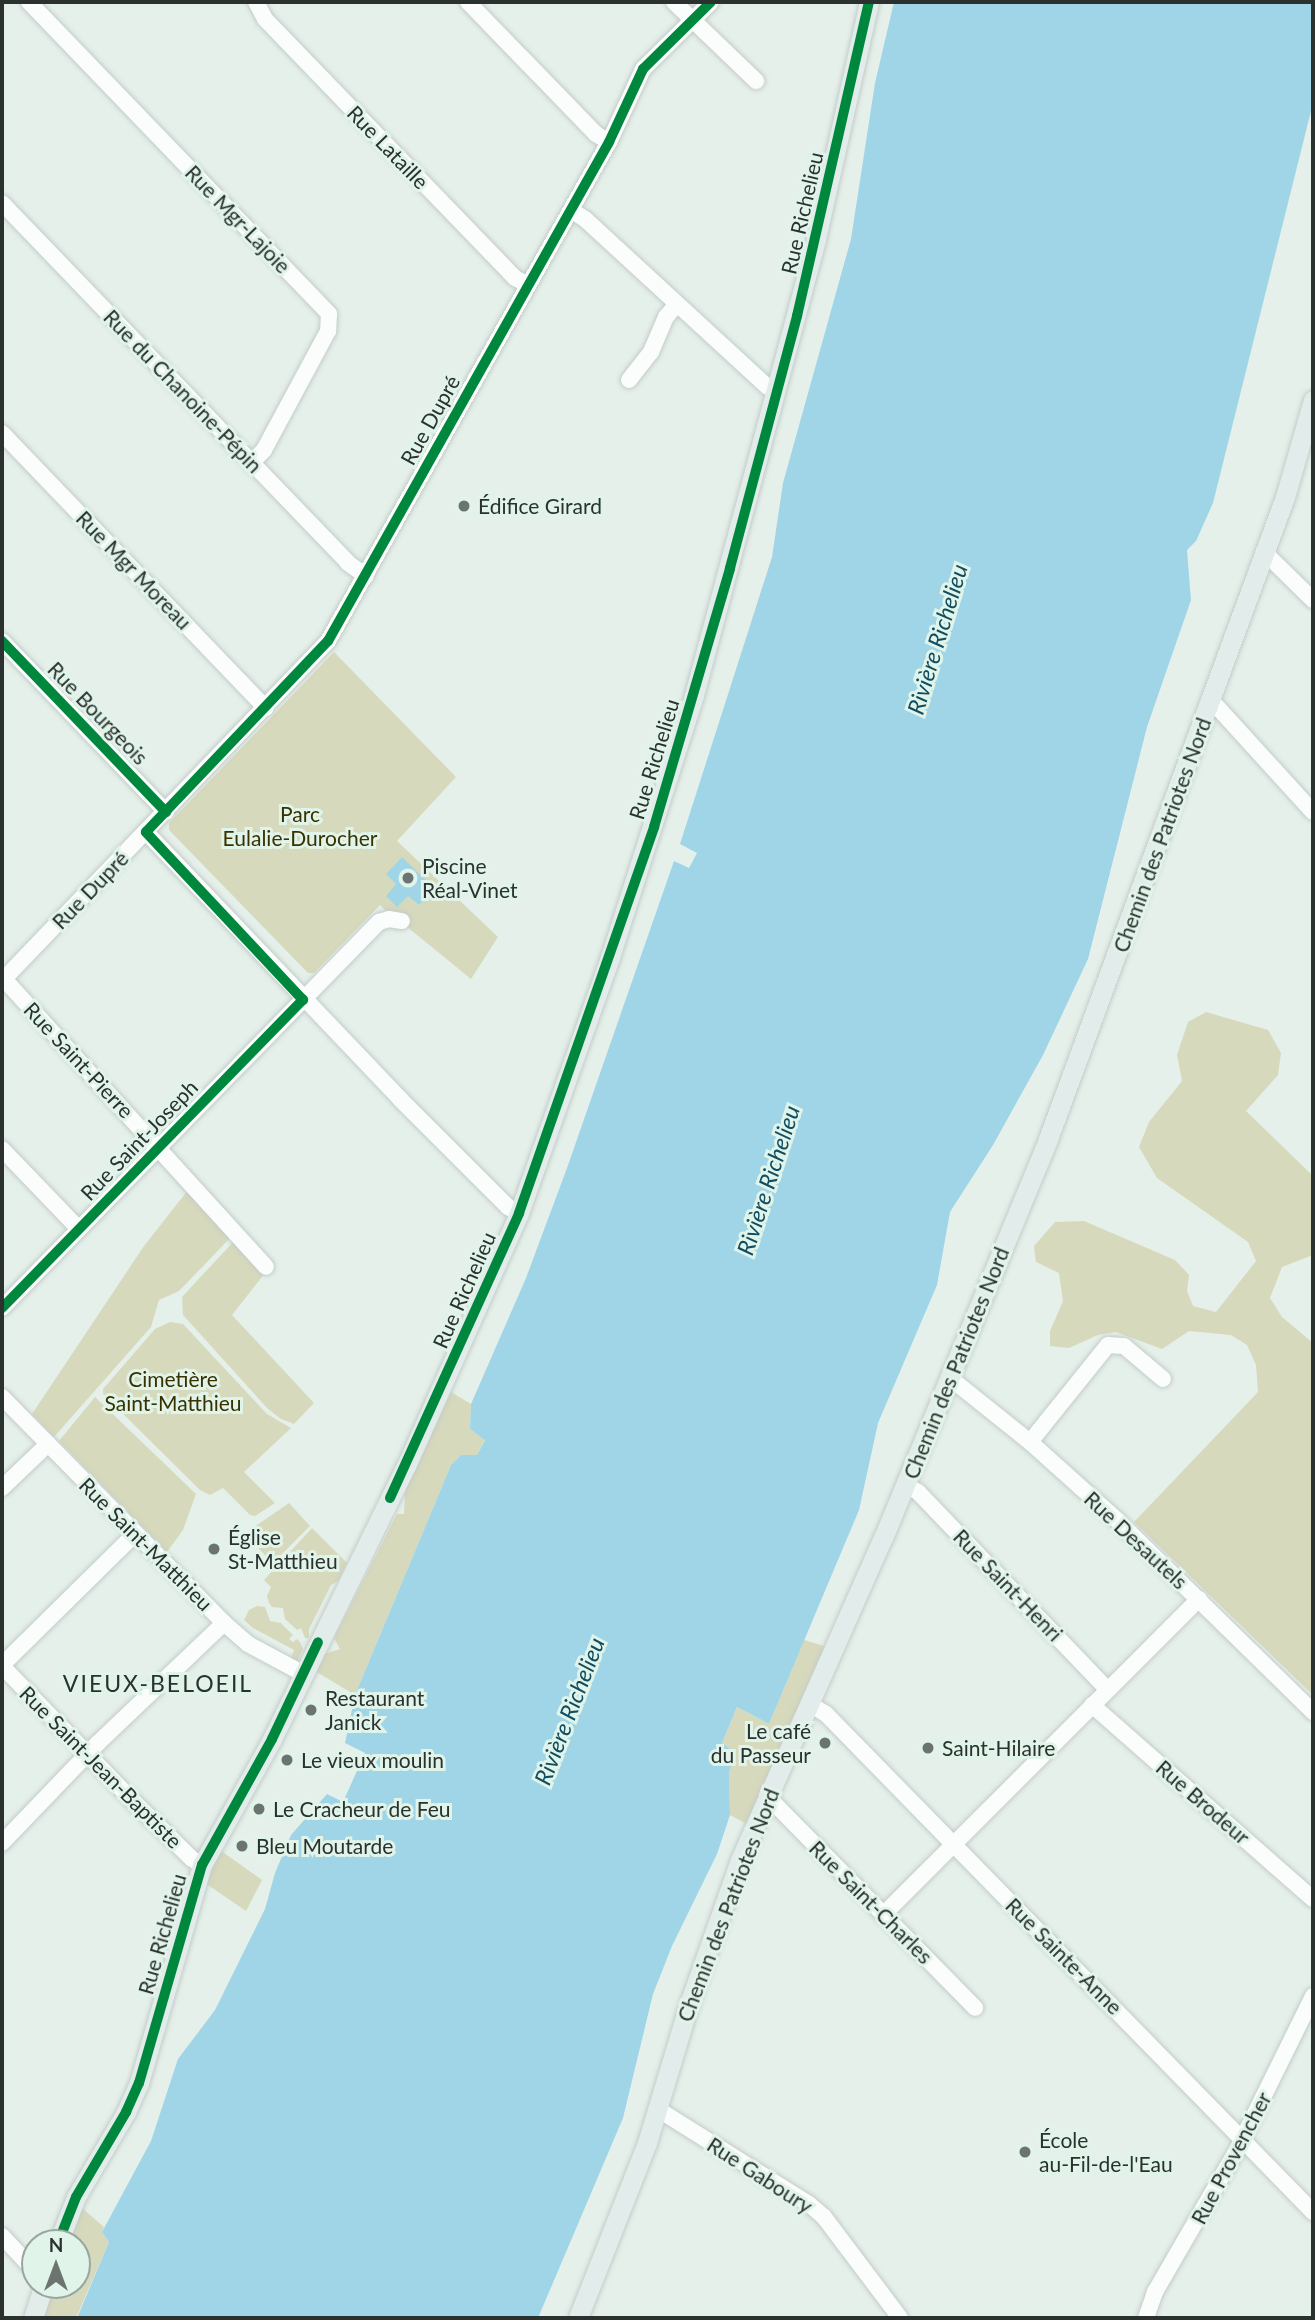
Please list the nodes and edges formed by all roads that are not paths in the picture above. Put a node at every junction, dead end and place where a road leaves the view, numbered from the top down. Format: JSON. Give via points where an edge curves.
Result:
{"nodes":[{"id":1,"x":256,"y":2,"type":"edge"},
{"id":2,"x":468,"y":2,"type":"edge"},
{"id":3,"x":674,"y":2,"type":"edge"},
{"id":4,"x":711,"y":2,"type":"edge"},
{"id":5,"x":869,"y":2,"type":"edge"},
{"id":6,"x":36,"y":4,"type":"edge"},
{"id":7,"x":692,"y":20,"type":"junction"},
{"id":8,"x":756,"y":82,"type":"dead end"},
{"id":9,"x":609,"y":142,"type":"junction"},
{"id":10,"x":2,"y":203,"type":"edge"},
{"id":11,"x":571,"y":210,"type":"junction"},
{"id":12,"x":528,"y":285,"type":"junction"},
{"id":13,"x":677,"y":304,"type":"junction"},
{"id":14,"x":629,"y":380,"type":"dead end"},
{"id":15,"x":777,"y":390,"type":"junction"},
{"id":16,"x":1313,"y":400,"type":"edge"},
{"id":17,"x":2,"y":433,"type":"edge"},
{"id":18,"x":251,"y":463,"type":"junction"},
{"id":19,"x":1265,"y":553,"type":"junction"},
{"id":20,"x":366,"y":576,"type":"junction"},
{"id":21,"x":1313,"y":600,"type":"edge"},
{"id":22,"x":2,"y":641,"type":"edge"},
{"id":23,"x":1211,"y":700,"type":"junction"},
{"id":24,"x":266,"y":708,"type":"junction"},
{"id":25,"x":166,"y":812,"type":"junction"},
{"id":26,"x":1313,"y":812,"type":"edge"},
{"id":27,"x":146,"y":832,"type":"junction"},
{"id":28,"x":402,"y":921,"type":"dead end"},
{"id":29,"x":3,"y":980,"type":"edge"},
{"id":30,"x":303,"y":1000,"type":"junction"},
{"id":31,"x":160,"y":1147,"type":"junction"},
{"id":32,"x":2,"y":1149,"type":"edge"},
{"id":33,"x":519,"y":1213,"type":"junction"},
{"id":34,"x":79,"y":1229,"type":"junction"},
{"id":35,"x":266,"y":1267,"type":"dead end"},
{"id":36,"x":2,"y":1308,"type":"edge"},
{"id":37,"x":950,"y":1378,"type":"junction"},
{"id":38,"x":1163,"y":1379,"type":"dead end"},
{"id":39,"x":2,"y":1397,"type":"edge"},
{"id":40,"x":1030,"y":1442,"type":"junction"},
{"id":41,"x":48,"y":1444,"type":"junction"},
{"id":42,"x":905,"y":1485,"type":"junction"},
{"id":43,"x":2,"y":1488,"type":"edge"},
{"id":44,"x":135,"y":1534,"type":"junction"},
{"id":45,"x":1199,"y":1600,"type":"junction"},
{"id":46,"x":224,"y":1623,"type":"junction"},
{"id":47,"x":2,"y":1665,"type":"edge"},
{"id":48,"x":302,"y":1673,"type":"junction"},
{"id":49,"x":1107,"y":1689,"type":"junction"},
{"id":50,"x":811,"y":1705,"type":"junction"},
{"id":51,"x":1092,"y":1705,"type":"junction"},
{"id":52,"x":1313,"y":1712,"type":"edge"},
{"id":53,"x":89,"y":1756,"type":"junction"},
{"id":54,"x":767,"y":1796,"type":"junction"},
{"id":55,"x":2,"y":1843,"type":"edge"},
{"id":56,"x":954,"y":1844,"type":"junction"},
{"id":57,"x":202,"y":1865,"type":"junction"},
{"id":58,"x":1313,"y":1899,"type":"edge"},
{"id":59,"x":883,"y":1915,"type":"junction"},
{"id":60,"x":1313,"y":1996,"type":"edge"},
{"id":61,"x":975,"y":2008,"type":"dead end"},
{"id":62,"x":659,"y":2110,"type":"junction"},
{"id":63,"x":1242,"y":2139,"type":"junction"},
{"id":64,"x":1313,"y":2212,"type":"edge"},
{"id":65,"x":64,"y":2229,"type":"edge"},
{"id":66,"x":2,"y":2236,"type":"edge"},
{"id":67,"x":21,"y":2256,"type":"edge"},
{"id":68,"x":39,"y":2299,"type":"edge"},
{"id":69,"x":33,"y":2318,"type":"edge"},
{"id":70,"x":578,"y":2318,"type":"edge"},
{"id":71,"x":900,"y":2318,"type":"edge"},
{"id":72,"x":1146,"y":2318,"type":"edge"}],
"edges":[{"from":1,"to":12,"type":"street","name":"Rue Lataille","via":[[265,19],[515,278]]},
{"from":2,"to":9,"type":"street"},
{"from":3,"to":7,"type":"street"},
{"from":4,"to":7,"type":"street","name":"Rue Dupré"},
{"from":5,"to":15,"type":"main road","name":"Rue Richelieu"},
{"from":6,"to":18,"type":"street","name":"Rue Mgr-Lajoie","via":[[329,314],[328,331],[264,450]]},
{"from":7,"to":8,"type":"street"},
{"from":7,"to":9,"type":"street","name":"Rue Dupré","via":[[643,69]]},
{"from":9,"to":11,"type":"street","name":"Rue Dupré"},
{"from":10,"to":18,"type":"street","name":"Rue du Chanoine-Pépin"},
{"from":11,"to":12,"type":"street","name":"Rue Dupré"},
{"from":11,"to":13,"type":"street"},
{"from":12,"to":20,"type":"street","name":"Rue Dupré"},
{"from":13,"to":14,"type":"street","via":[[651,352]]},
{"from":13,"to":15,"type":"street","via":[[768,387]]},
{"from":15,"to":33,"type":"main road","name":"Rue Richelieu","via":[[654,827]]},
{"from":16,"to":19,"type":"main road","name":"Chemin des Patriotes Nord"},
{"from":17,"to":24,"type":"street","name":"Rue Mgr Moreau"},
{"from":18,"to":20,"type":"street","name":"Rue du Chanoine-Pépin"},
{"from":19,"to":21,"type":"street"},
{"from":19,"to":23,"type":"main road","name":"Chemin des Patriotes Nord"},
{"from":20,"to":24,"type":"street","name":"Rue Dupré","via":[[328,641]]},
{"from":22,"to":25,"type":"street","name":"Rue Bourgeois"},
{"from":23,"to":26,"type":"street"},
{"from":23,"to":37,"type":"main road","name":"Chemin des Patriotes Nord","via":[[1048,1139]]},
{"from":24,"to":25,"type":"street","name":"Rue Dupré"},
{"from":25,"to":27,"type":"street","name":"Rue Dupré"},
{"from":27,"to":29,"type":"street","name":"Rue Dupré"},
{"from":27,"to":30,"type":"street"},
{"from":28,"to":30,"type":"street","name":"Rue Saint-Joseph","via":[[379,922]]},
{"from":29,"to":31,"type":"street","name":"Rue Saint-Pierre"},
{"from":30,"to":31,"type":"street","name":"Rue Saint-Joseph"},
{"from":30,"to":33,"type":"street","via":[[508,1208]]},
{"from":31,"to":34,"type":"street","name":"Rue Saint-Joseph"},
{"from":31,"to":35,"type":"street","name":"Rue Saint-Pierre"},
{"from":32,"to":34,"type":"street"},
{"from":33,"to":48,"type":"main road","name":"Rue Richelieu","via":[[416,1445]]},
{"from":34,"to":36,"type":"street","name":"Rue Saint-Joseph"},
{"from":37,"to":40,"type":"street","name":"Rue Desautels"},
{"from":37,"to":42,"type":"main road","name":"Chemin des Patriotes Nord"},
{"from":38,"to":40,"type":"street","via":[[1124,1346],[1108,1345]]},
{"from":39,"to":41,"type":"street","name":"Rue Saint-Matthieu"},
{"from":40,"to":45,"type":"street","name":"Rue Desautels"},
{"from":41,"to":43,"type":"street"},
{"from":41,"to":44,"type":"street","name":"Rue Saint-Matthieu"},
{"from":42,"to":49,"type":"street","name":"Rue Saint-Henri","via":[[918,1492]]},
{"from":42,"to":50,"type":"main road","name":"Chemin des Patriotes Nord"},
{"from":44,"to":46,"type":"street","name":"Rue Saint-Matthieu"},
{"from":44,"to":47,"type":"street"},
{"from":45,"to":49,"type":"street"},
{"from":45,"to":52,"type":"street","name":"Rue Desautels"},
{"from":46,"to":48,"type":"street","name":"Rue Saint-Matthieu","via":[[248,1644]]},
{"from":46,"to":53,"type":"street"},
{"from":47,"to":53,"type":"street","name":"Rue Saint-Jean-Baptiste"},
{"from":48,"to":57,"type":"main road","name":"Rue Richelieu","via":[[272,1739]]},
{"from":49,"to":51,"type":"street"},
{"from":50,"to":54,"type":"main road","name":"Chemin des Patriotes Nord"},
{"from":50,"to":56,"type":"street","name":"Rue Sainte-Anne","via":[[826,1714]]},
{"from":51,"to":56,"type":"street"},
{"from":51,"to":58,"type":"street","name":"Rue Brodeur"},
{"from":53,"to":55,"type":"street"},
{"from":53,"to":57,"type":"street","name":"Rue Saint-Jean-Baptiste"},
{"from":54,"to":59,"type":"street","name":"Rue Saint-Charles"},
{"from":54,"to":62,"type":"main road","name":"Chemin des Patriotes Nord","via":[[698,1977]]},
{"from":56,"to":59,"type":"street"},
{"from":56,"to":63,"type":"street","name":"Rue Sainte-Anne"},
{"from":57,"to":65,"type":"main road","name":"Rue Richelieu","via":[[139,2083],[80,2189]]},
{"from":59,"to":61,"type":"street","name":"Rue Saint-Charles"},
{"from":60,"to":63,"type":"street","name":"Rue Provencher"},
{"from":62,"to":70,"type":"main road","name":"Chemin des Patriotes Nord"},
{"from":62,"to":71,"type":"street","name":"Rue Gaboury","via":[[809,2204],[824,2217]]},
{"from":63,"to":64,"type":"street","name":"Rue Sainte-Anne"},
{"from":63,"to":72,"type":"street","name":"Rue Provencher","via":[[1155,2292]]},
{"from":66,"to":67,"type":"street"},
{"from":68,"to":69,"type":"main road"}]}
